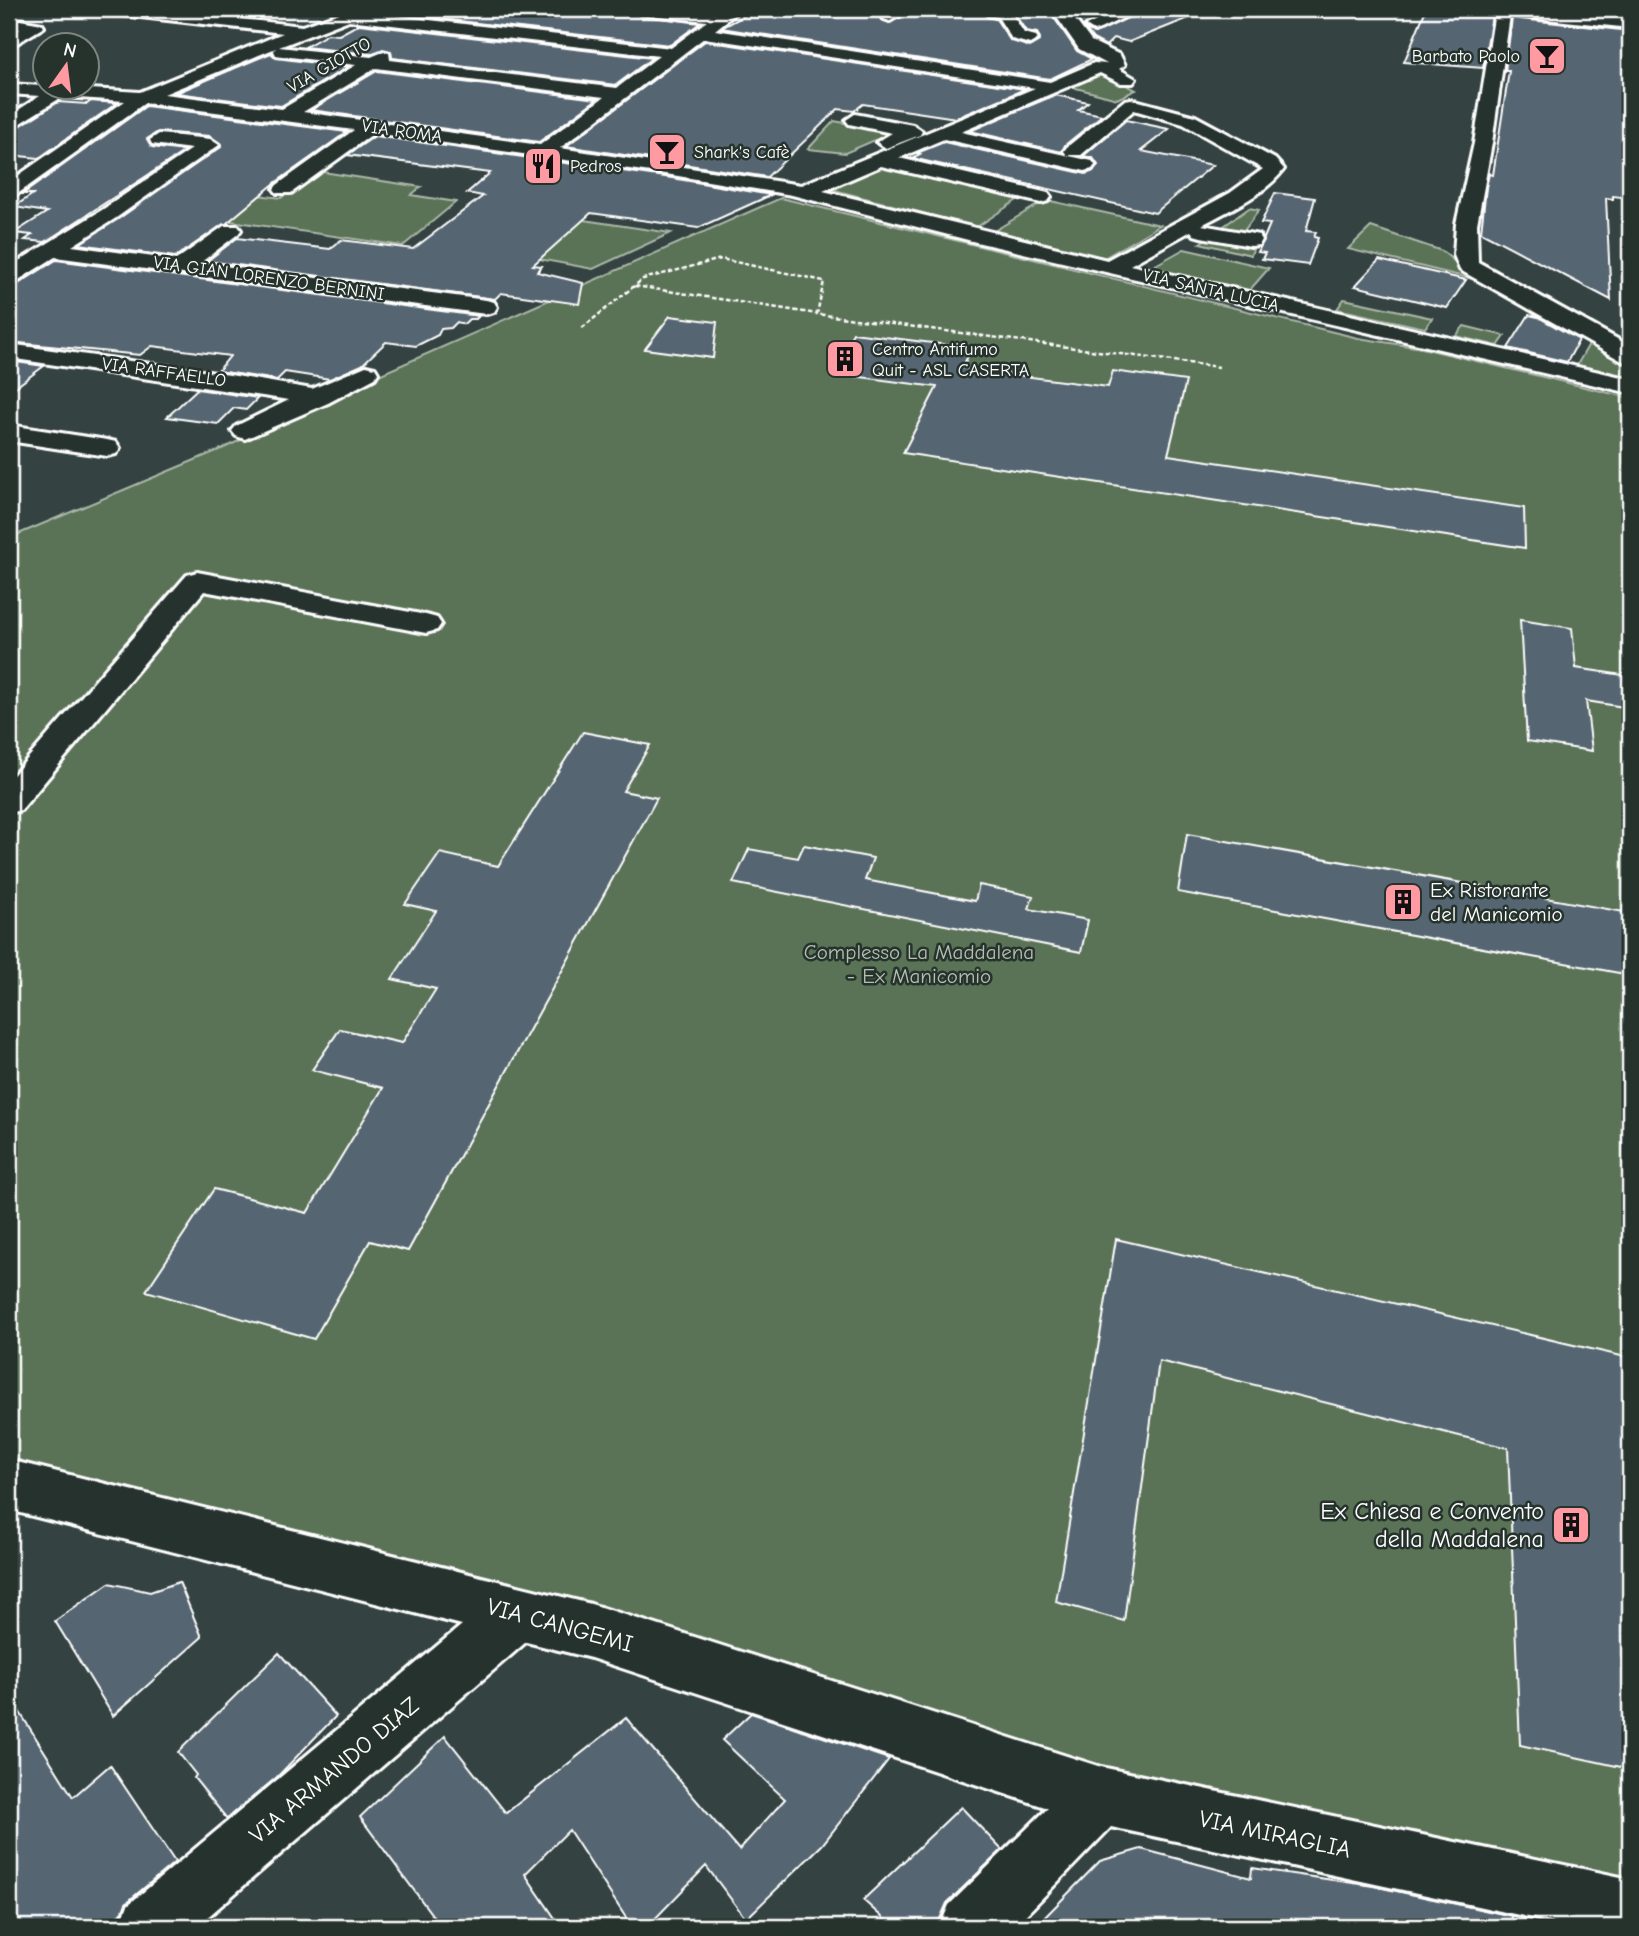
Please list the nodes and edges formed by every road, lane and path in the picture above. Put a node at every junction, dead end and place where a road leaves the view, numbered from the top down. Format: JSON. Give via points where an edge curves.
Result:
{"nodes":[{"id":1,"x":114,"y":9,"type":"edge"},
{"id":2,"x":237,"y":9,"type":"edge"},
{"id":3,"x":365,"y":9,"type":"edge"},
{"id":4,"x":466,"y":9,"type":"edge"},
{"id":5,"x":640,"y":9,"type":"edge"},
{"id":6,"x":1059,"y":9,"type":"edge"},
{"id":7,"x":1134,"y":9,"type":"edge"},
{"id":8,"x":1501,"y":9,"type":"edge"},
{"id":9,"x":994,"y":11,"type":"edge"},
{"id":10,"x":727,"y":13,"type":"edge"},
{"id":11,"x":347,"y":15,"type":"junction"},
{"id":12,"x":215,"y":20,"type":"junction"},
{"id":13,"x":9,"y":23,"type":"edge"},
{"id":14,"x":1630,"y":23,"type":"edge"},
{"id":15,"x":438,"y":25,"type":"junction"},
{"id":16,"x":1094,"y":26,"type":"dead end"},
{"id":17,"x":303,"y":31,"type":"junction"},
{"id":18,"x":701,"y":33,"type":"junction"},
{"id":19,"x":806,"y":34,"type":"dead end"},
{"id":20,"x":417,"y":37,"type":"dead end"},
{"id":21,"x":1030,"y":38,"type":"dead end"},
{"id":22,"x":9,"y":43,"type":"edge"},
{"id":23,"x":788,"y":46,"type":"junction"},
{"id":24,"x":396,"y":50,"type":"dead end"},
{"id":25,"x":282,"y":51,"type":"dead end"},
{"id":26,"x":675,"y":53,"type":"junction"},
{"id":27,"x":375,"y":62,"type":"junction"},
{"id":28,"x":1043,"y":84,"type":"dead end"},
{"id":29,"x":9,"y":89,"type":"edge"},
{"id":30,"x":32,"y":90,"type":"edge"},
{"id":31,"x":622,"y":94,"type":"junction"},
{"id":32,"x":102,"y":95,"type":"edge"},
{"id":33,"x":142,"y":97,"type":"junction"},
{"id":34,"x":43,"y":102,"type":"edge"},
{"id":35,"x":214,"y":105,"type":"junction"},
{"id":36,"x":285,"y":115,"type":"junction"},
{"id":37,"x":855,"y":120,"type":"dead end"},
{"id":38,"x":9,"y":124,"type":"edge"},
{"id":39,"x":370,"y":127,"type":"junction"},
{"id":40,"x":945,"y":134,"type":"junction"},
{"id":41,"x":544,"y":151,"type":"junction"},
{"id":42,"x":1074,"y":151,"type":"dead end"},
{"id":43,"x":881,"y":160,"type":"junction"},
{"id":44,"x":284,"y":189,"type":"dead end"},
{"id":45,"x":791,"y":189,"type":"junction"},
{"id":46,"x":1052,"y":189,"type":"junction"},
{"id":47,"x":9,"y":191,"type":"edge"},
{"id":48,"x":1239,"y":207,"type":"dead end"},
{"id":49,"x":230,"y":230,"type":"dead end"},
{"id":50,"x":1201,"y":231,"type":"junction"},
{"id":51,"x":976,"y":236,"type":"junction"},
{"id":52,"x":1251,"y":240,"type":"dead end"},
{"id":53,"x":53,"y":250,"type":"junction"},
{"id":54,"x":9,"y":256,"type":"edge"},
{"id":55,"x":32,"y":260,"type":"junction"},
{"id":56,"x":181,"y":266,"type":"junction"},
{"id":57,"x":1110,"y":267,"type":"junction"},
{"id":58,"x":1138,"y":269,"type":"dead end"},
{"id":59,"x":9,"y":276,"type":"edge"},
{"id":60,"x":634,"y":286,"type":"junction"},
{"id":61,"x":486,"y":307,"type":"dead end"},
{"id":62,"x":817,"y":314,"type":"junction"},
{"id":63,"x":582,"y":328,"type":"dead end"},
{"id":64,"x":9,"y":351,"type":"edge"},
{"id":65,"x":1630,"y":356,"type":"edge"},
{"id":66,"x":1219,"y":367,"type":"dead end"},
{"id":67,"x":366,"y":373,"type":"dead end"},
{"id":68,"x":1630,"y":387,"type":"edge"},
{"id":69,"x":319,"y":398,"type":"junction"},
{"id":70,"x":245,"y":431,"type":"dead end"},
{"id":71,"x":9,"y":433,"type":"edge"},
{"id":72,"x":107,"y":448,"type":"dead end"},
{"id":73,"x":426,"y":624,"type":"dead end"},
{"id":74,"x":9,"y":802,"type":"edge"},
{"id":75,"x":9,"y":1485,"type":"edge"},
{"id":76,"x":519,"y":1613,"type":"junction"},
{"id":77,"x":1101,"y":1796,"type":"junction"},
{"id":78,"x":1630,"y":1909,"type":"edge"},
{"id":79,"x":150,"y":1927,"type":"edge"},
{"id":80,"x":971,"y":1927,"type":"edge"}],
"edges":[{"from":1,"to":12,"type":"street"},
{"from":2,"to":12,"type":"street"},
{"from":3,"to":11,"type":"street"},
{"from":4,"to":15,"type":"street"},
{"from":5,"to":10,"type":"street"},
{"from":6,"to":40,"type":"street","via":[[1085,44],[1114,60],[1121,72],[1100,67]]},
{"from":7,"to":16,"type":"street"},
{"from":8,"to":14,"type":"street"},
{"from":8,"to":65,"type":"street","via":[[1467,216],[1465,259],[1468,265]]},
{"from":9,"to":21,"type":"street","via":[[1004,14],[1018,36]]},
{"from":10,"to":18,"type":"street"},
{"from":11,"to":15,"type":"street"},
{"from":11,"to":17,"type":"street"},
{"from":12,"to":17,"type":"street"},
{"from":13,"to":22,"type":"street","via":[[36,27]]},
{"from":15,"to":20,"type":"street"},
{"from":15,"to":26,"type":"street"},
{"from":17,"to":33,"type":"street"},
{"from":18,"to":23,"type":"street"},
{"from":18,"to":26,"type":"street"},
{"from":19,"to":23,"type":"street"},
{"from":23,"to":28,"type":"street"},
{"from":24,"to":27,"type":"street","name":"VIA GIOTTO"},
{"from":25,"to":27,"type":"street"},
{"from":26,"to":31,"type":"street"},
{"from":27,"to":31,"type":"street"},
{"from":27,"to":36,"type":"street","name":"VIA GIOTTO"},
{"from":29,"to":30,"type":"street","name":"VIA ROMA"},
{"from":31,"to":41,"type":"street"},
{"from":32,"to":33,"type":"street","name":"VIA ROMA"},
{"from":33,"to":35,"type":"street","name":"VIA ROMA"},
{"from":33,"to":47,"type":"street"},
{"from":34,"to":38,"type":"street"},
{"from":35,"to":36,"type":"street","name":"VIA ROMA"},
{"from":35,"to":53,"type":"street","via":[[159,140],[209,145]]},
{"from":36,"to":39,"type":"street","name":"VIA ROMA"},
{"from":37,"to":45,"type":"street","via":[[913,131]]},
{"from":39,"to":41,"type":"street","name":"VIA ROMA"},
{"from":39,"to":44,"type":"street"},
{"from":40,"to":43,"type":"street"},
{"from":40,"to":46,"type":"street","via":[[1085,165]]},
{"from":41,"to":45,"type":"street","name":"VIA ROMA"},
{"from":42,"to":57,"type":"street","via":[[1131,104],[1189,120],[1273,169],[1237,197]]},
{"from":43,"to":45,"type":"street"},
{"from":43,"to":46,"type":"street"},
{"from":45,"to":51,"type":"street","name":"VIA SANTA LUCIA"},
{"from":46,"to":51,"type":"street"},
{"from":48,"to":50,"type":"street"},
{"from":49,"to":56,"type":"street"},
{"from":50,"to":52,"type":"street"},
{"from":50,"to":58,"type":"street"},
{"from":51,"to":57,"type":"street","name":"VIA SANTA LUCIA"},
{"from":53,"to":55,"type":"street"},
{"from":53,"to":56,"type":"street","name":"VIA GIAN LORENZO BERNINI"},
{"from":54,"to":55,"type":"street"},
{"from":55,"to":59,"type":"street"},
{"from":56,"to":61,"type":"street","name":"VIA GIAN LORENZO BERNINI"},
{"from":57,"to":68,"type":"street","name":"VIA SANTA LUCIA"},
{"from":60,"to":62,"type":"path"},
{"from":60,"to":62,"type":"path","via":[[643,279],[721,259],[824,281]]},
{"from":60,"to":63,"type":"path"},
{"from":62,"to":66,"type":"path"},
{"from":64,"to":69,"type":"street","name":"VIA RAFFAELLO"},
{"from":67,"to":69,"type":"street"},
{"from":69,"to":70,"type":"street"},
{"from":71,"to":72,"type":"street"},
{"from":73,"to":74,"type":"street","via":[[197,581]]},
{"from":75,"to":76,"type":"street","name":"VIA CANGEMI"},
{"from":76,"to":77,"type":"street","name":"VIA CANGEMI","via":[[697,1664]]},
{"from":76,"to":79,"type":"street","name":"VIA ARMANDO DIAZ"},
{"from":77,"to":78,"type":"street","name":"VIA MIRAGLIA"},
{"from":77,"to":80,"type":"street"}]}
